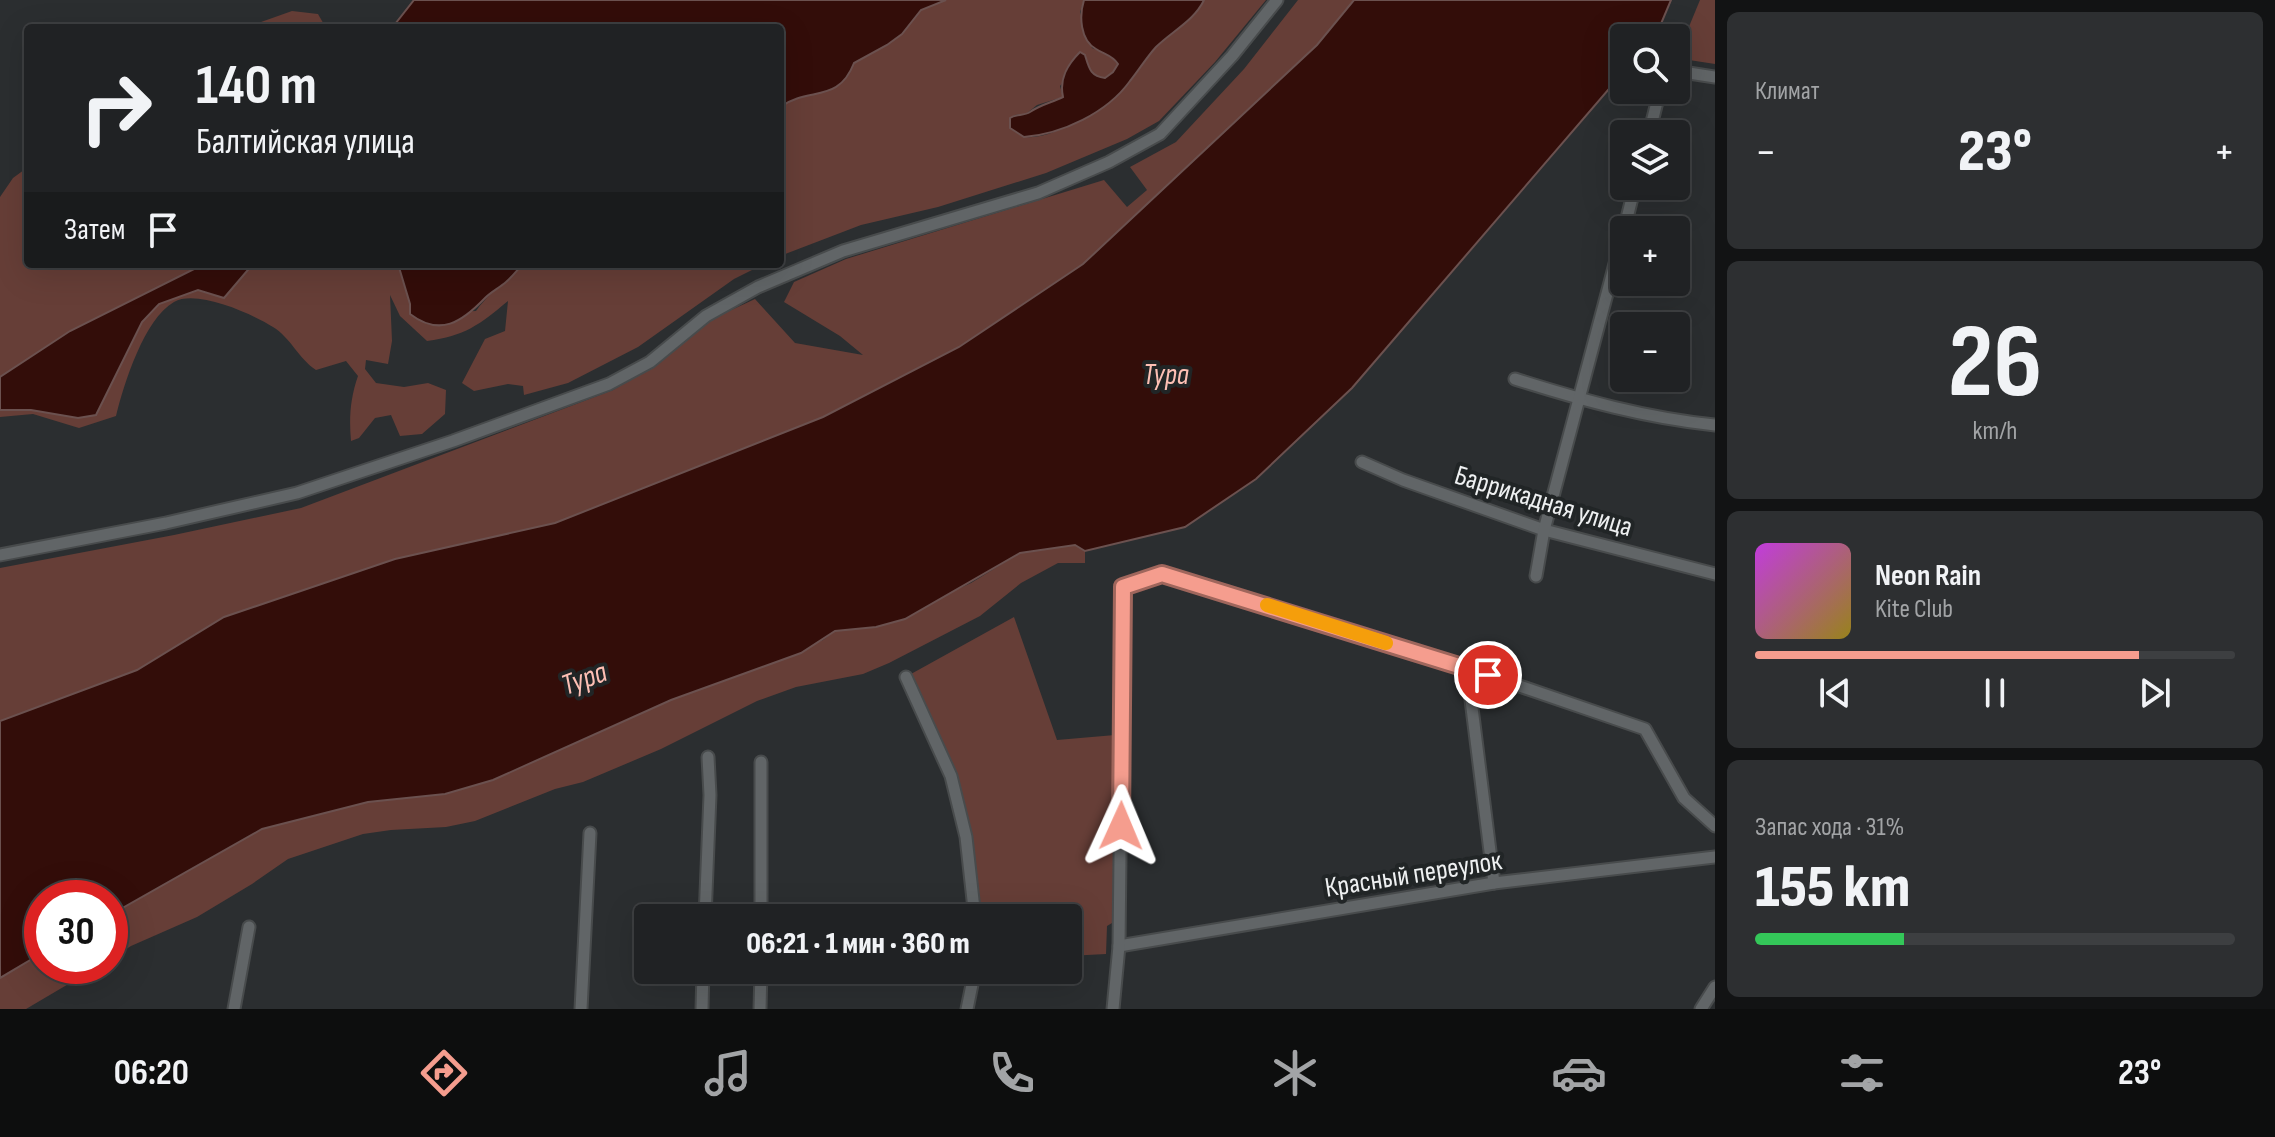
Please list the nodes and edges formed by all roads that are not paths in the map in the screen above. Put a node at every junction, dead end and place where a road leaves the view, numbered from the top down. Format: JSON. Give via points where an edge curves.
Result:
{"nodes":[{"id":1,"x":1277,"y":0,"type":"edge"},
{"id":2,"x":1690,"y":73,"type":"edge"},
{"id":3,"x":1715,"y":77,"type":"edge"},
{"id":4,"x":1610,"y":283,"type":"edge"},
{"id":5,"x":1515,"y":379,"type":"dead end"},
{"id":6,"x":1579,"y":399,"type":"junction"},
{"id":7,"x":1715,"y":425,"type":"edge"},
{"id":8,"x":1362,"y":462,"type":"dead end"},
{"id":9,"x":1544,"y":530,"type":"junction"},
{"id":10,"x":0,"y":555,"type":"edge"},
{"id":11,"x":1715,"y":574,"type":"edge"},
{"id":12,"x":1536,"y":576,"type":"dead end"},
{"id":13,"x":1467,"y":668,"type":"junction"},
{"id":14,"x":906,"y":677,"type":"dead end"},
{"id":15,"x":708,"y":757,"type":"dead end"},
{"id":16,"x":761,"y":762,"type":"dead end"},
{"id":17,"x":1715,"y":826,"type":"edge"},
{"id":18,"x":590,"y":833,"type":"dead end"},
{"id":19,"x":1715,"y":857,"type":"edge"},
{"id":20,"x":1494,"y":883,"type":"junction"},
{"id":21,"x":706,"y":904,"type":"edge"},
{"id":22,"x":761,"y":904,"type":"edge"},
{"id":23,"x":973,"y":904,"type":"edge"},
{"id":24,"x":249,"y":927,"type":"dead end"},
{"id":25,"x":1119,"y":946,"type":"junction"},
{"id":26,"x":703,"y":984,"type":"edge"},
{"id":27,"x":761,"y":984,"type":"edge"},
{"id":28,"x":972,"y":984,"type":"edge"},
{"id":29,"x":1715,"y":987,"type":"edge"},
{"id":30,"x":234,"y":1009,"type":"edge"},
{"id":31,"x":581,"y":1009,"type":"edge"},
{"id":32,"x":702,"y":1009,"type":"edge"},
{"id":33,"x":760,"y":1009,"type":"edge"},
{"id":34,"x":967,"y":1009,"type":"edge"},
{"id":35,"x":1113,"y":1009,"type":"edge"},
{"id":36,"x":1701,"y":1009,"type":"edge"}],
"edges":[{"from":1,"to":10,"type":"street","via":[[1160,134],[1038,193],[843,251],[758,287],[706,316],[650,362],[609,384],[297,493]]},
{"from":2,"to":3,"type":"street"},
{"from":4,"to":6,"type":"street"},
{"from":5,"to":6,"type":"street"},
{"from":6,"to":7,"type":"street"},
{"from":6,"to":9,"type":"street"},
{"from":8,"to":9,"type":"street","name":"Баррикадная улица"},
{"from":9,"to":11,"type":"street","name":"Баррикадная улица"},
{"from":9,"to":12,"type":"street"},
{"from":13,"to":17,"type":"street","via":[[1645,729],[1684,798]]},
{"from":13,"to":20,"type":"street"},
{"from":13,"to":25,"type":"street","via":[[1162,574],[1123,587]]},
{"from":14,"to":23,"type":"street","via":[[951,776],[966,837]]},
{"from":15,"to":21,"type":"street"},
{"from":16,"to":22,"type":"street"},
{"from":18,"to":31,"type":"street"},
{"from":19,"to":20,"type":"street","name":"Красный переулок"},
{"from":20,"to":25,"type":"street","name":"Красный переулок"},
{"from":24,"to":30,"type":"street"},
{"from":25,"to":35,"type":"street"},
{"from":26,"to":32,"type":"street"},
{"from":27,"to":33,"type":"street"},
{"from":28,"to":34,"type":"street"},
{"from":29,"to":36,"type":"street"}]}
